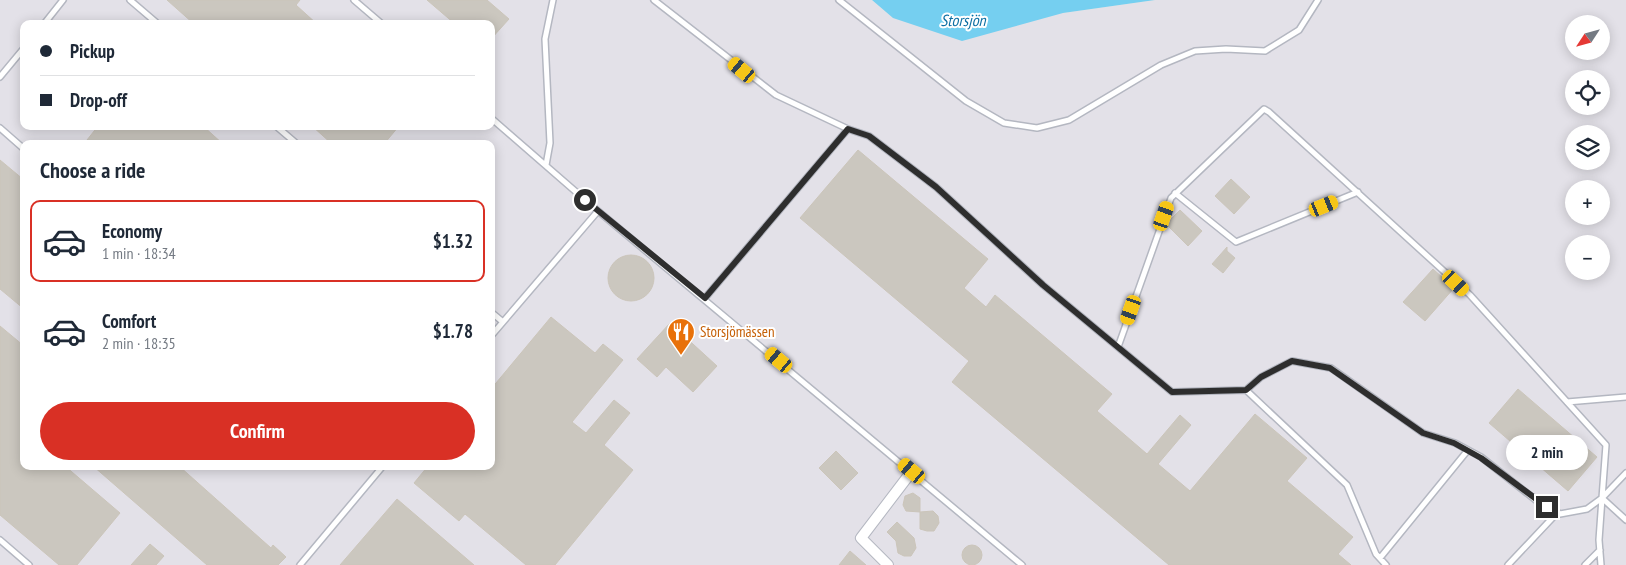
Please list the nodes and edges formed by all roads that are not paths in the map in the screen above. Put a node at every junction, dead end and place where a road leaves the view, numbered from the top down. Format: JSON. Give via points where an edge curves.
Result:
{"nodes":[{"id":1,"x":63,"y":0,"type":"edge"},
{"id":2,"x":130,"y":0,"type":"edge"},
{"id":3,"x":354,"y":0,"type":"edge"},
{"id":4,"x":553,"y":0,"type":"edge"},
{"id":5,"x":654,"y":0,"type":"edge"},
{"id":6,"x":840,"y":0,"type":"edge"},
{"id":7,"x":1318,"y":0,"type":"edge"},
{"id":8,"x":47,"y":20,"type":"edge"},
{"id":9,"x":153,"y":20,"type":"edge"},
{"id":10,"x":377,"y":20,"type":"edge"},
{"id":11,"x":20,"y":53,"type":"edge"},
{"id":12,"x":0,"y":77,"type":"edge"},
{"id":13,"x":495,"y":121,"type":"edge"},
{"id":14,"x":0,"y":128,"type":"edge"},
{"id":15,"x":848,"y":129,"type":"junction"},
{"id":16,"x":280,"y":130,"type":"edge"},
{"id":17,"x":292,"y":140,"type":"edge"},
{"id":18,"x":20,"y":146,"type":"edge"},
{"id":19,"x":546,"y":166,"type":"junction"},
{"id":20,"x":1358,"y":192,"type":"junction"},
{"id":21,"x":1175,"y":193,"type":"junction"},
{"id":22,"x":598,"y":211,"type":"junction"},
{"id":23,"x":705,"y":298,"type":"junction"},
{"id":24,"x":495,"y":315,"type":"edge"},
{"id":25,"x":503,"y":322,"type":"junction"},
{"id":26,"x":495,"y":331,"type":"edge"},
{"id":27,"x":1118,"y":347,"type":"junction"},
{"id":28,"x":1246,"y":390,"type":"junction"},
{"id":29,"x":1626,"y":397,"type":"edge"},
{"id":30,"x":1567,"y":402,"type":"junction"},
{"id":31,"x":1468,"y":450,"type":"junction"},
{"id":32,"x":379,"y":470,"type":"edge"},
{"id":33,"x":912,"y":471,"type":"junction"},
{"id":34,"x":1626,"y":473,"type":"edge"},
{"id":35,"x":1602,"y":498,"type":"junction"},
{"id":36,"x":1557,"y":513,"type":"junction"},
{"id":37,"x":1626,"y":520,"type":"edge"},
{"id":38,"x":0,"y":540,"type":"edge"},
{"id":39,"x":1600,"y":550,"type":"junction"},
{"id":40,"x":1380,"y":558,"type":"junction"},
{"id":41,"x":29,"y":565,"type":"edge"},
{"id":42,"x":300,"y":565,"type":"edge"},
{"id":43,"x":888,"y":565,"type":"edge"},
{"id":44,"x":1022,"y":565,"type":"edge"},
{"id":45,"x":1386,"y":565,"type":"edge"},
{"id":46,"x":1508,"y":565,"type":"edge"},
{"id":47,"x":1585,"y":565,"type":"edge"},
{"id":48,"x":1601,"y":565,"type":"edge"}],
"edges":[{"from":1,"to":8,"type":"lane"},
{"from":2,"to":9,"type":"lane"},
{"from":3,"to":10,"type":"lane"},
{"from":4,"to":19,"type":"lane","via":[[545,39],[550,143]]},
{"from":5,"to":15,"type":"lane","via":[[776,95]]},
{"from":6,"to":7,"type":"lane","via":[[966,101],[1004,123],[1036,128],[1069,120],[1161,65],[1195,51],[1265,51],[1299,30]]},
{"from":11,"to":12,"type":"lane"},
{"from":13,"to":19,"type":"lane"},
{"from":14,"to":18,"type":"lane"},
{"from":15,"to":23,"type":"lane"},
{"from":15,"to":27,"type":"lane","via":[[869,136],[936,187],[1043,285]]},
{"from":16,"to":17,"type":"lane"},
{"from":19,"to":22,"type":"lane"},
{"from":20,"to":21,"type":"lane","via":[[1236,242]]},
{"from":20,"to":21,"type":"lane","via":[[1264,109]]},
{"from":20,"to":30,"type":"lane","via":[[1470,296]]},
{"from":21,"to":27,"type":"lane"},
{"from":22,"to":23,"type":"lane"},
{"from":22,"to":25,"type":"lane"},
{"from":23,"to":33,"type":"lane"},
{"from":24,"to":25,"type":"lane"},
{"from":25,"to":26,"type":"lane"},
{"from":27,"to":28,"type":"lane","via":[[1172,392]]},
{"from":28,"to":31,"type":"lane","via":[[1261,377],[1292,361],[1330,368],[1423,433]]},
{"from":28,"to":40,"type":"lane","via":[[1347,485]]},
{"from":29,"to":30,"type":"lane"},
{"from":30,"to":35,"type":"lane","via":[[1606,445]]},
{"from":31,"to":36,"type":"lane"},
{"from":31,"to":40,"type":"lane"},
{"from":32,"to":42,"type":"lane"},
{"from":33,"to":43,"type":"street","via":[[861,538]]},
{"from":33,"to":44,"type":"lane"},
{"from":34,"to":35,"type":"lane"},
{"from":35,"to":36,"type":"lane","via":[[1587,509]]},
{"from":35,"to":37,"type":"lane"},
{"from":35,"to":39,"type":"lane"},
{"from":36,"to":46,"type":"lane"},
{"from":38,"to":41,"type":"lane"},
{"from":39,"to":47,"type":"lane"},
{"from":39,"to":48,"type":"lane"},
{"from":40,"to":45,"type":"lane"}]}
